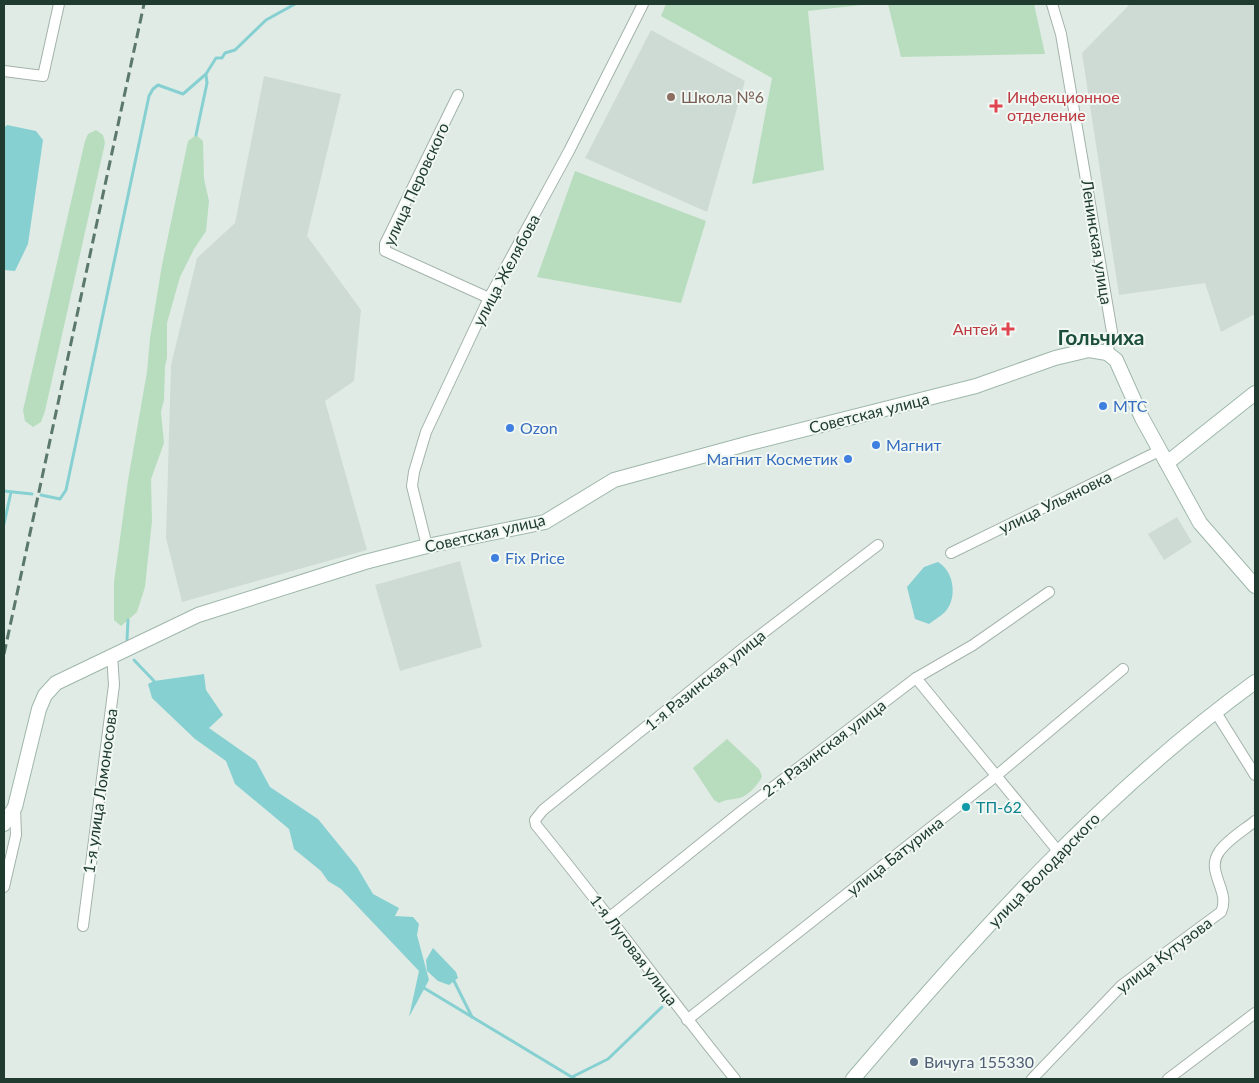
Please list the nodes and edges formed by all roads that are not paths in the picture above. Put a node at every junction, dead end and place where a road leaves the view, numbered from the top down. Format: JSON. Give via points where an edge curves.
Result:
{"nodes":[{"id":1,"x":60,"y":4,"type":"edge"},
{"id":2,"x":643,"y":4,"type":"edge"},
{"id":3,"x":1052,"y":4,"type":"edge"},
{"id":4,"x":4,"y":71,"type":"edge"},
{"id":5,"x":458,"y":95,"type":"dead end"},
{"id":6,"x":489,"y":298,"type":"junction"},
{"id":7,"x":1107,"y":354,"type":"junction"},
{"id":8,"x":1255,"y":394,"type":"edge"},
{"id":9,"x":1159,"y":451,"type":"junction"},
{"id":10,"x":1167,"y":463,"type":"junction"},
{"id":11,"x":878,"y":545,"type":"dead end"},
{"id":12,"x":427,"y":546,"type":"junction"},
{"id":13,"x":951,"y":553,"type":"dead end"},
{"id":14,"x":1255,"y":586,"type":"edge"},
{"id":15,"x":1049,"y":592,"type":"dead end"},
{"id":16,"x":112,"y":655,"type":"junction"},
{"id":17,"x":1124,"y":669,"type":"dead end"},
{"id":18,"x":916,"y":678,"type":"junction"},
{"id":19,"x":1255,"y":682,"type":"edge"},
{"id":20,"x":1215,"y":711,"type":"junction"},
{"id":21,"x":1255,"y":775,"type":"edge"},
{"id":22,"x":996,"y":776,"type":"junction"},
{"id":23,"x":15,"y":807,"type":"junction"},
{"id":24,"x":535,"y":820,"type":"joint"},
{"id":25,"x":1255,"y":821,"type":"edge"},
{"id":26,"x":4,"y":824,"type":"edge"},
{"id":27,"x":1058,"y":851,"type":"junction"},
{"id":28,"x":4,"y":887,"type":"edge"},
{"id":29,"x":610,"y":917,"type":"junction"},
{"id":30,"x":83,"y":926,"type":"dead end"},
{"id":31,"x":1255,"y":1013,"type":"edge"},
{"id":32,"x":687,"y":1020,"type":"junction"},
{"id":33,"x":735,"y":1079,"type":"edge"},
{"id":34,"x":853,"y":1079,"type":"edge"},
{"id":35,"x":1032,"y":1079,"type":"edge"},
{"id":36,"x":1168,"y":1079,"type":"edge"}],
"edges":[{"from":1,"to":4,"type":"street","via":[[43,76]]},
{"from":2,"to":6,"type":"street","name":"улица Желябова","via":[[569,152]]},
{"from":3,"to":7,"type":"street","name":"Ленинская улица","via":[[1061,34],[1112,332]]},
{"from":5,"to":6,"type":"street","name":"улица Перовского","via":[[385,244],[385,251]]},
{"from":6,"to":12,"type":"street","name":"улица Желябова","via":[[426,432],[414,472],[412,486]]},
{"from":7,"to":9,"type":"street","via":[[1116,360]]},
{"from":7,"to":12,"type":"street","name":"Советская улица","via":[[1089,350],[1055,358],[976,386],[614,480],[545,522]]},
{"from":8,"to":10,"type":"street"},
{"from":9,"to":10,"type":"street"},
{"from":9,"to":13,"type":"street","name":"улица Ульяновка"},
{"from":10,"to":14,"type":"street","via":[[1200,523]]},
{"from":11,"to":24,"type":"street","name":"1-я Разинская улица","via":[[746,646],[543,810]]},
{"from":12,"to":16,"type":"street","name":"Советская улица","via":[[355,565],[198,615]]},
{"from":15,"to":18,"type":"street","name":"2-я Разинская улица","via":[[973,645]]},
{"from":16,"to":23,"type":"street","name":"Советская улица","via":[[67,676],[45,695]]},
{"from":16,"to":30,"type":"street","name":"1-я улица Ломоносова","via":[[114,685]]},
{"from":17,"to":22,"type":"street","name":"улица Батурина"},
{"from":18,"to":22,"type":"street"},
{"from":18,"to":29,"type":"street","name":"2-я Разинская улица"},
{"from":19,"to":20,"type":"street","name":"улица Володарского"},
{"from":20,"to":21,"type":"street"},
{"from":20,"to":27,"type":"street","name":"улица Володарского","via":[[1164,753]]},
{"from":22,"to":27,"type":"street"},
{"from":22,"to":32,"type":"street","name":"улица Батурина"},
{"from":23,"to":26,"type":"street"},
{"from":23,"to":28,"type":"street","via":[[16,835]]},
{"from":24,"to":29,"type":"street","name":"1-я Луговая улица"},
{"from":25,"to":35,"type":"street","name":"улица Кутузова","via":[[1226,845],[1216,858],[1215,872],[1225,900],[1221,912],[1122,985]]},
{"from":27,"to":34,"type":"street","name":"улица Володарского"},
{"from":29,"to":32,"type":"street","name":"1-я Луговая улица"},
{"from":31,"to":36,"type":"street"},
{"from":32,"to":33,"type":"street","name":"1-я Луговая улица"}]}
